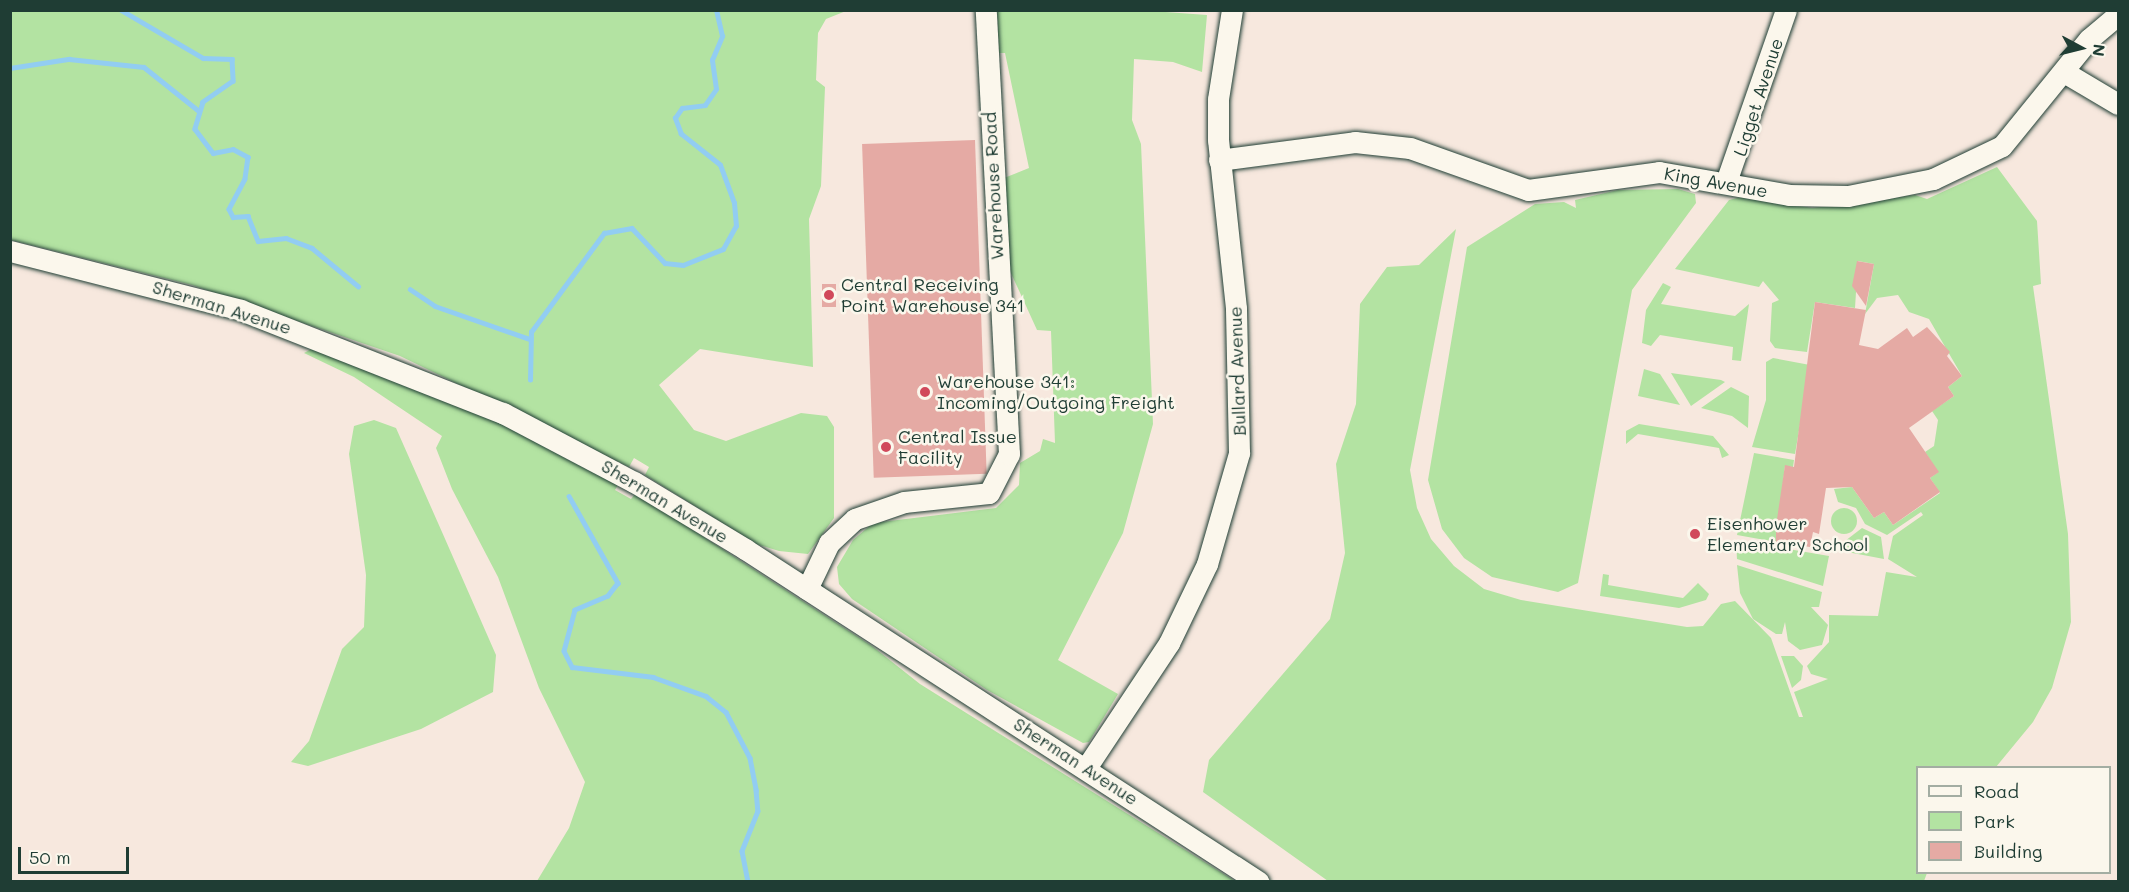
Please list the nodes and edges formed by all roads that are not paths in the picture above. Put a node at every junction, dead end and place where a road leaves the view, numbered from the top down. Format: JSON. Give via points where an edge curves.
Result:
{"nodes":[{"id":1,"x":986,"y":10,"type":"edge"},
{"id":2,"x":1232,"y":10,"type":"edge"},
{"id":3,"x":1786,"y":10,"type":"edge"},
{"id":4,"x":2118,"y":15,"type":"edge"},
{"id":5,"x":2064,"y":72,"type":"junction"},
{"id":6,"x":2118,"y":104,"type":"edge"},
{"id":7,"x":1220,"y":160,"type":"junction"},
{"id":8,"x":1726,"y":182,"type":"junction"},
{"id":9,"x":10,"y":250,"type":"edge"},
{"id":10,"x":807,"y":589,"type":"junction"},
{"id":11,"x":1086,"y":768,"type":"junction"},
{"id":12,"x":1259,"y":882,"type":"edge"}],
"edges":[{"from":1,"to":10,"type":"street","name":"Warehouse Road","via":[[1009,454],[989,493],[904,502],[855,519],[829,543]]},
{"from":2,"to":7,"type":"street","name":"Bullard Avenue","via":[[1218,99]]},
{"from":3,"to":8,"type":"street","name":"Ligget Avenue"},
{"from":4,"to":5,"type":"street","name":"King Avenue","via":[[2089,39]]},
{"from":5,"to":6,"type":"street"},
{"from":5,"to":8,"type":"street","name":"King Avenue","via":[[2002,146],[1933,179],[1816,197]]},
{"from":7,"to":8,"type":"street","name":"King Avenue","via":[[1356,142],[1410,148],[1528,190],[1659,172]]},
{"from":7,"to":11,"type":"street","name":"Bullard Avenue","via":[[1238,342],[1239,453],[1207,564],[1169,644]]},
{"from":9,"to":10,"type":"street","name":"Sherman Avenue","via":[[241,310],[439,385],[601,463]]},
{"from":10,"to":11,"type":"street","name":"Sherman Avenue"},
{"from":11,"to":12,"type":"street","name":"Sherman Avenue"}]}
